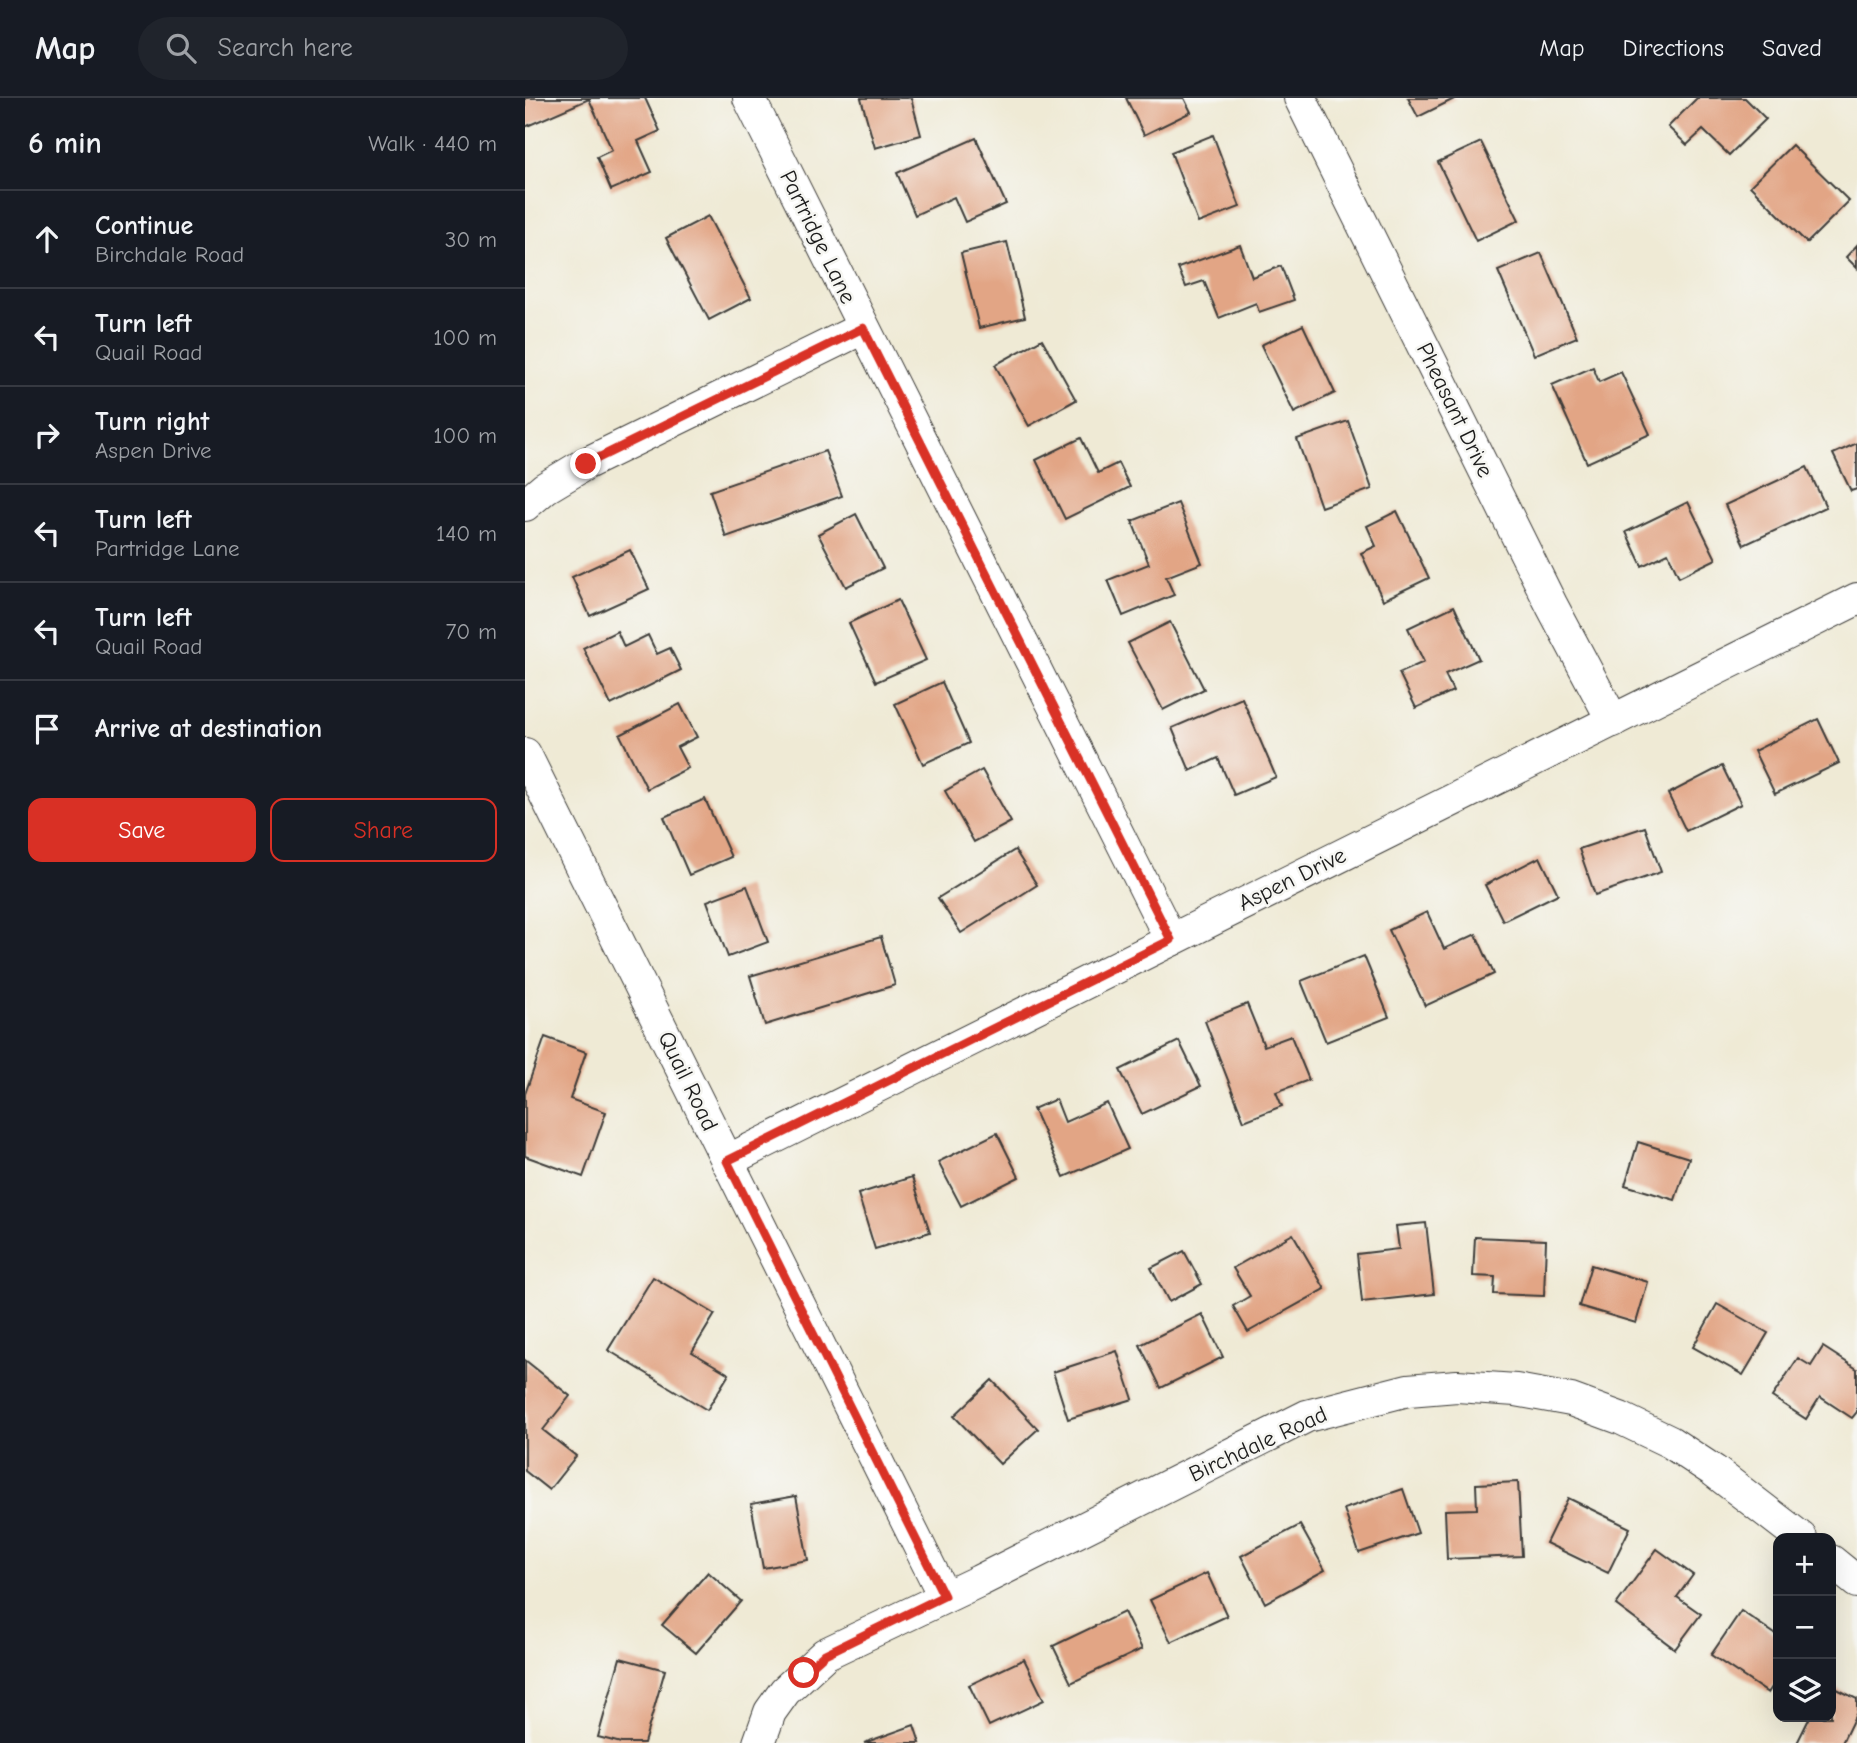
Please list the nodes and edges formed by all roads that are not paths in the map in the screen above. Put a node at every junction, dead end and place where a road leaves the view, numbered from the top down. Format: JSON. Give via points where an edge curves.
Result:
{"nodes":[{"id":1,"x":749,"y":98,"type":"edge"},
{"id":2,"x":1300,"y":98,"type":"edge"},
{"id":3,"x":863,"y":328,"type":"junction"},
{"id":4,"x":525,"y":505,"type":"edge"},
{"id":5,"x":1857,"y":599,"type":"edge"},
{"id":6,"x":1613,"y":721,"type":"junction"},
{"id":7,"x":525,"y":754,"type":"edge"},
{"id":8,"x":1171,"y":940,"type":"junction"},
{"id":9,"x":727,"y":1161,"type":"junction"},
{"id":10,"x":1795,"y":1533,"type":"edge"},
{"id":11,"x":1836,"y":1565,"type":"edge"},
{"id":12,"x":1857,"y":1582,"type":"edge"},
{"id":13,"x":944,"y":1596,"type":"junction"},
{"id":14,"x":759,"y":1743,"type":"edge"}],
"edges":[{"from":1,"to":3,"type":"street","name":"Partridge Lane"},
{"from":2,"to":6,"type":"street","name":"Pheasant Drive"},
{"from":3,"to":4,"type":"street","via":[[586,464]]},
{"from":3,"to":8,"type":"street","name":"Partridge Lane"},
{"from":5,"to":6,"type":"street","name":"Aspen Drive"},
{"from":6,"to":8,"type":"street","name":"Aspen Drive"},
{"from":7,"to":9,"type":"street","name":"Quail Road"},
{"from":8,"to":9,"type":"street","name":"Aspen Drive"},
{"from":9,"to":13,"type":"street","name":"Quail Road"},
{"from":10,"to":13,"type":"street","name":"Birchdale Road","via":[[1714,1471],[1620,1418],[1571,1401],[1516,1390],[1457,1386],[1408,1390],[1307,1416]]},
{"from":11,"to":12,"type":"street"},
{"from":13,"to":14,"type":"street","name":"Birchdale Road","via":[[825,1654],[769,1712]]}]}
